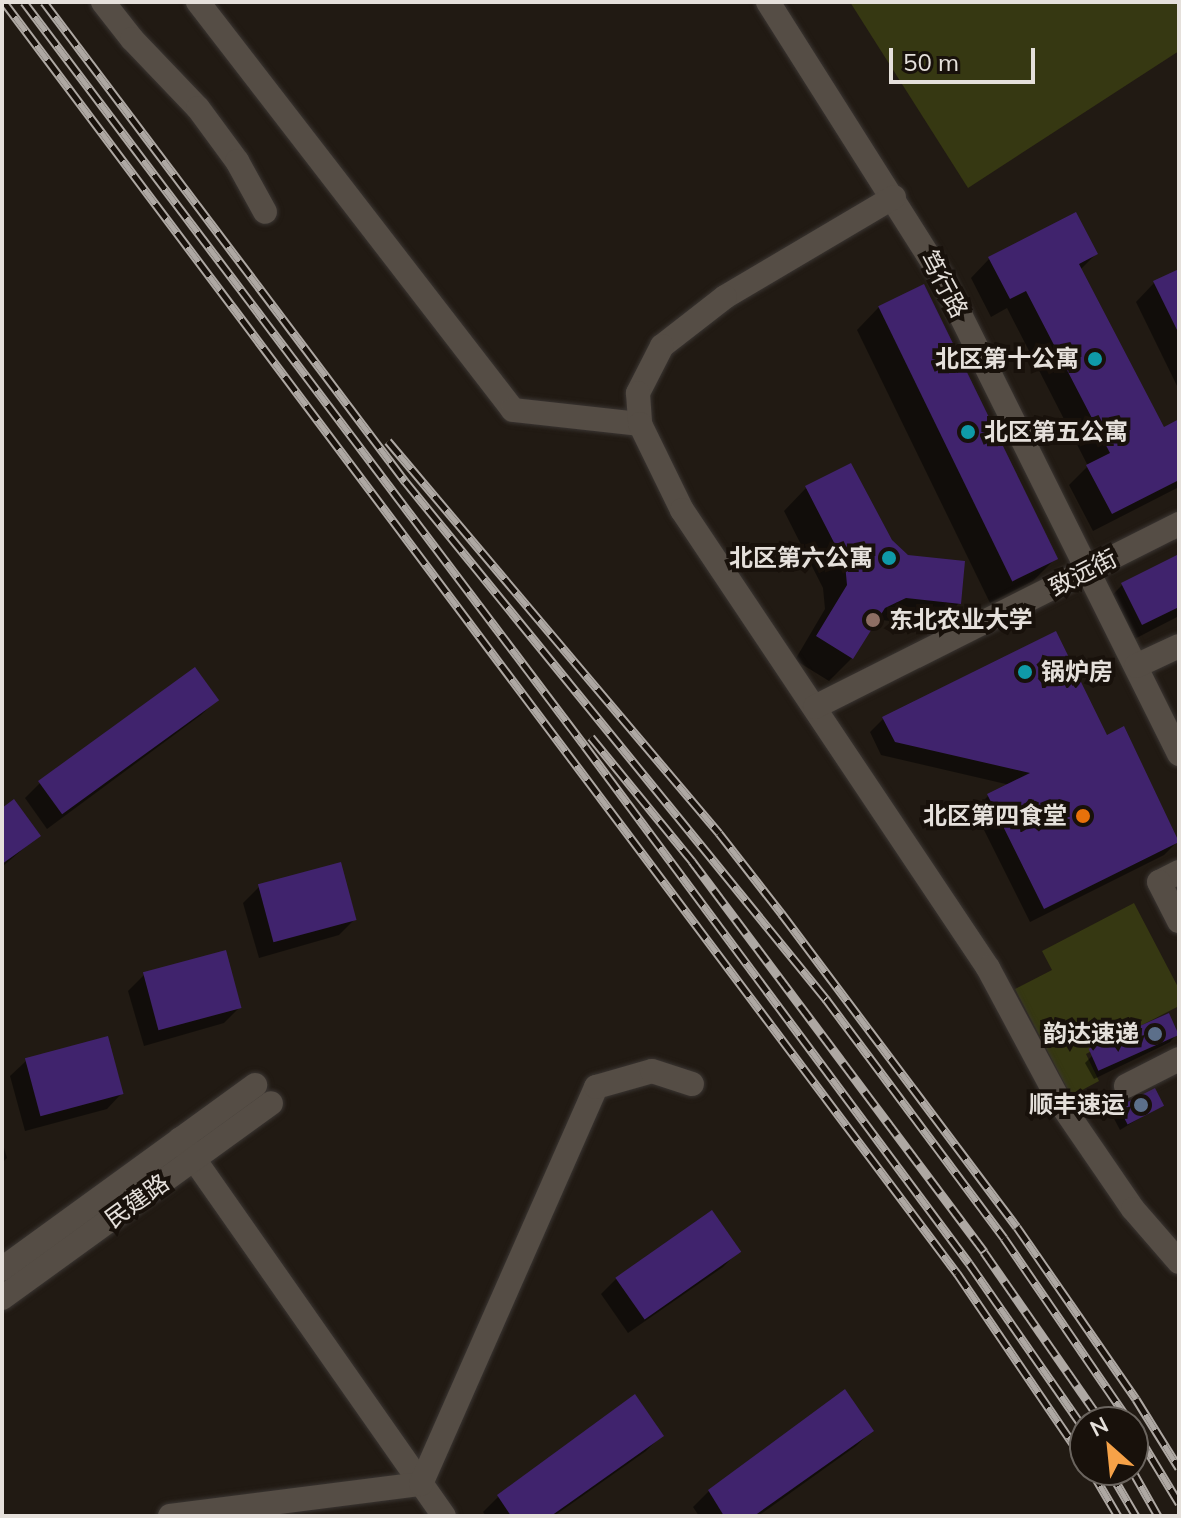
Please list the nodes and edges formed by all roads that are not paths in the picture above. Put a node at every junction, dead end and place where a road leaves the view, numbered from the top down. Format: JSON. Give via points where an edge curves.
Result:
{"nodes":[{"id":1,"x":103,"y":2,"type":"edge"},
{"id":2,"x":198,"y":2,"type":"edge"},
{"id":3,"x":768,"y":2,"type":"edge"},
{"id":4,"x":894,"y":197,"type":"junction"},
{"id":5,"x":265,"y":212,"type":"dead end"},
{"id":6,"x":640,"y":424,"type":"junction"},
{"id":7,"x":1179,"y":524,"type":"edge"},
{"id":8,"x":1090,"y":570,"type":"junction"},
{"id":9,"x":1178,"y":649,"type":"edge"},
{"id":10,"x":1136,"y":666,"type":"junction"},
{"id":11,"x":815,"y":707,"type":"junction"},
{"id":12,"x":1179,"y":754,"type":"edge"},
{"id":13,"x":1179,"y":872,"type":"edge"},
{"id":14,"x":1179,"y":921,"type":"edge"},
{"id":15,"x":1179,"y":1059,"type":"edge"},
{"id":16,"x":692,"y":1084,"type":"dead end"},
{"id":17,"x":1126,"y":1086,"type":"dead end"},
{"id":18,"x":263,"y":1094,"type":"dead end"},
{"id":19,"x":187,"y":1149,"type":"junction"},
{"id":20,"x":1179,"y":1262,"type":"edge"},
{"id":21,"x":2,"y":1269,"type":"edge"},
{"id":22,"x":2,"y":1298,"type":"edge"},
{"id":23,"x":421,"y":1484,"type":"junction"},
{"id":24,"x":170,"y":1516,"type":"edge"},
{"id":25,"x":444,"y":1516,"type":"edge"}],
"edges":[{"from":1,"to":5,"type":"street","via":[[198,108],[237,161]]},
{"from":2,"to":6,"type":"street","via":[[513,410]]},
{"from":3,"to":4,"type":"street","name":"笃行路"},
{"from":4,"to":6,"type":"street","via":[[725,297],[662,346],[638,393]]},
{"from":4,"to":8,"type":"street","name":"笃行路","via":[[941,276]]},
{"from":6,"to":11,"type":"street","via":[[682,510]]},
{"from":7,"to":8,"type":"street","name":"致远街"},
{"from":8,"to":10,"type":"street","name":"笃行路"},
{"from":8,"to":11,"type":"street","name":"致远街"},
{"from":9,"to":10,"type":"street"},
{"from":10,"to":12,"type":"street","name":"笃行路"},
{"from":11,"to":20,"type":"street","via":[[988,968],[1061,1104],[1133,1209]]},
{"from":13,"to":14,"type":"street","via":[[1159,882]]},
{"from":15,"to":17,"type":"street"},
{"from":16,"to":23,"type":"street","via":[[652,1071],[596,1087]]},
{"from":18,"to":19,"type":"street","name":"民建路"},
{"from":19,"to":21,"type":"street","name":"民建路"},
{"from":19,"to":22,"type":"street","name":"民建路"},
{"from":19,"to":23,"type":"street"},
{"from":23,"to":24,"type":"street"},
{"from":23,"to":25,"type":"street"}]}
